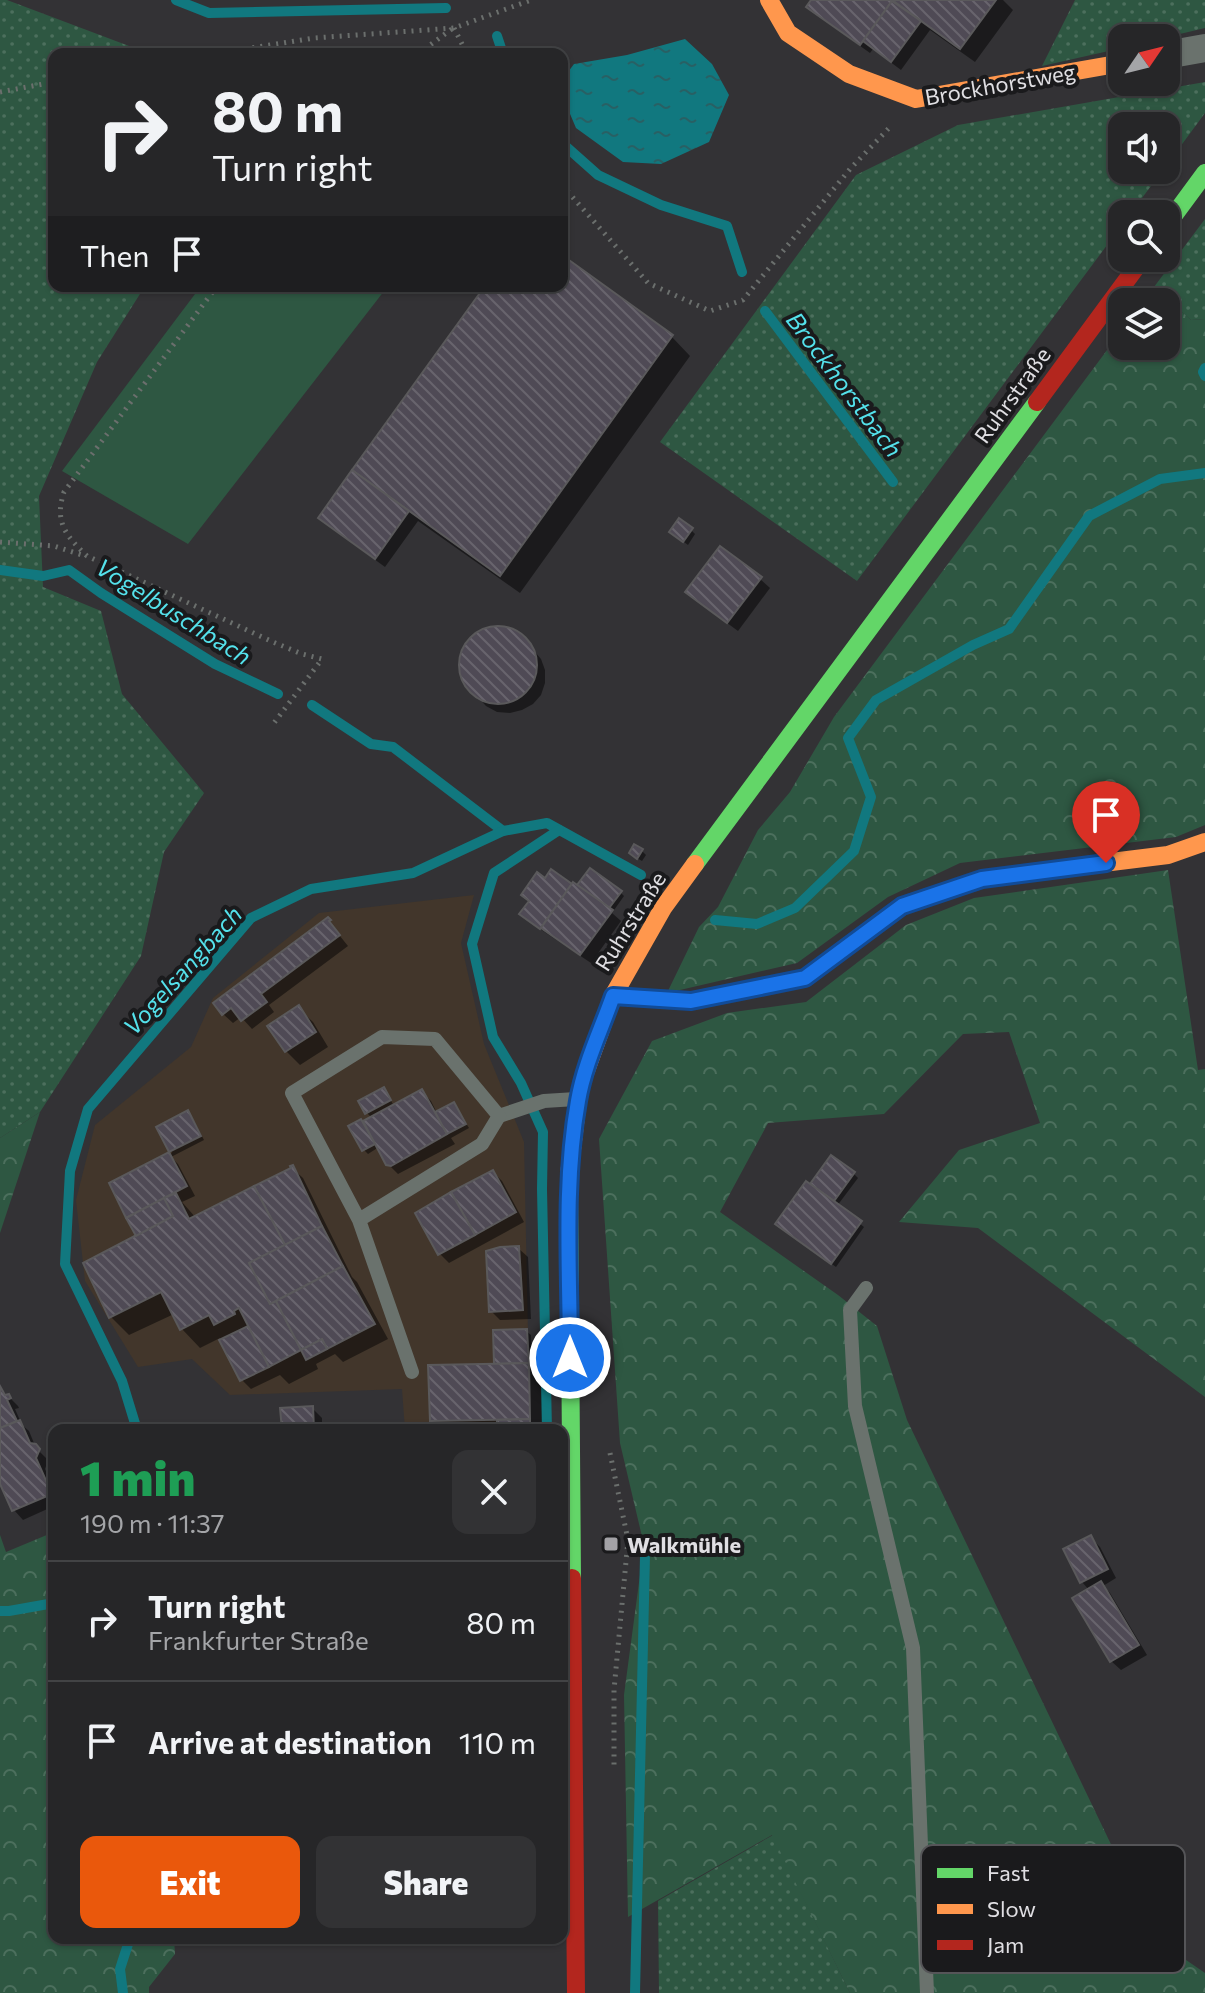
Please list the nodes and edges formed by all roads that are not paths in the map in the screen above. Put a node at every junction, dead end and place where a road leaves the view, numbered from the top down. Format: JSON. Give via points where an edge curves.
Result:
{"nodes":[{"id":1,"x":769,"y":0,"type":"edge"},
{"id":2,"x":1205,"y":48,"type":"edge"},
{"id":3,"x":1180,"y":52,"type":"edge"},
{"id":4,"x":1108,"y":65,"type":"edge"},
{"id":5,"x":1205,"y":173,"type":"edge"},
{"id":6,"x":1180,"y":207,"type":"edge"},
{"id":7,"x":1133,"y":272,"type":"edge"},
{"id":8,"x":1205,"y":842,"type":"edge"},
{"id":9,"x":613,"y":996,"type":"junction"},
{"id":10,"x":578,"y":1099,"type":"junction"},
{"id":11,"x":499,"y":1116,"type":"junction"},
{"id":12,"x":359,"y":1220,"type":"junction"},
{"id":13,"x":866,"y":1288,"type":"dead end"},
{"id":14,"x":412,"y":1372,"type":"dead end"},
{"id":15,"x":921,"y":1845,"type":"edge"},
{"id":16,"x":926,"y":1973,"type":"edge"},
{"id":17,"x":576,"y":1993,"type":"edge"},
{"id":18,"x":927,"y":1993,"type":"edge"}],
"edges":[{"from":1,"to":4,"type":"main road","name":"Brockhorstweg","via":[[788,33],[824,58],[849,74],[916,99]]},
{"from":2,"to":3,"type":"street"},
{"from":5,"to":6,"type":"main road"},
{"from":7,"to":9,"type":"main road","name":"Ruhrstraße","via":[[663,908]]},
{"from":8,"to":9,"type":"main road","via":[[1168,855],[982,879],[928,897],[902,906],[805,978],[691,1001]]},
{"from":9,"to":10,"type":"main road","name":"Ruhrstraße"},
{"from":10,"to":11,"type":"lane","via":[[544,1101]]},
{"from":10,"to":17,"type":"main road","name":"Ruhrstraße","via":[[569,1175]]},
{"from":11,"to":12,"type":"lane","via":[[482,1144]]},
{"from":11,"to":12,"type":"lane","via":[[435,1039],[382,1037],[292,1093]]},
{"from":12,"to":14,"type":"lane"},
{"from":13,"to":15,"type":"lane","via":[[850,1310],[855,1406],[913,1648]]},
{"from":16,"to":18,"type":"lane"}]}
